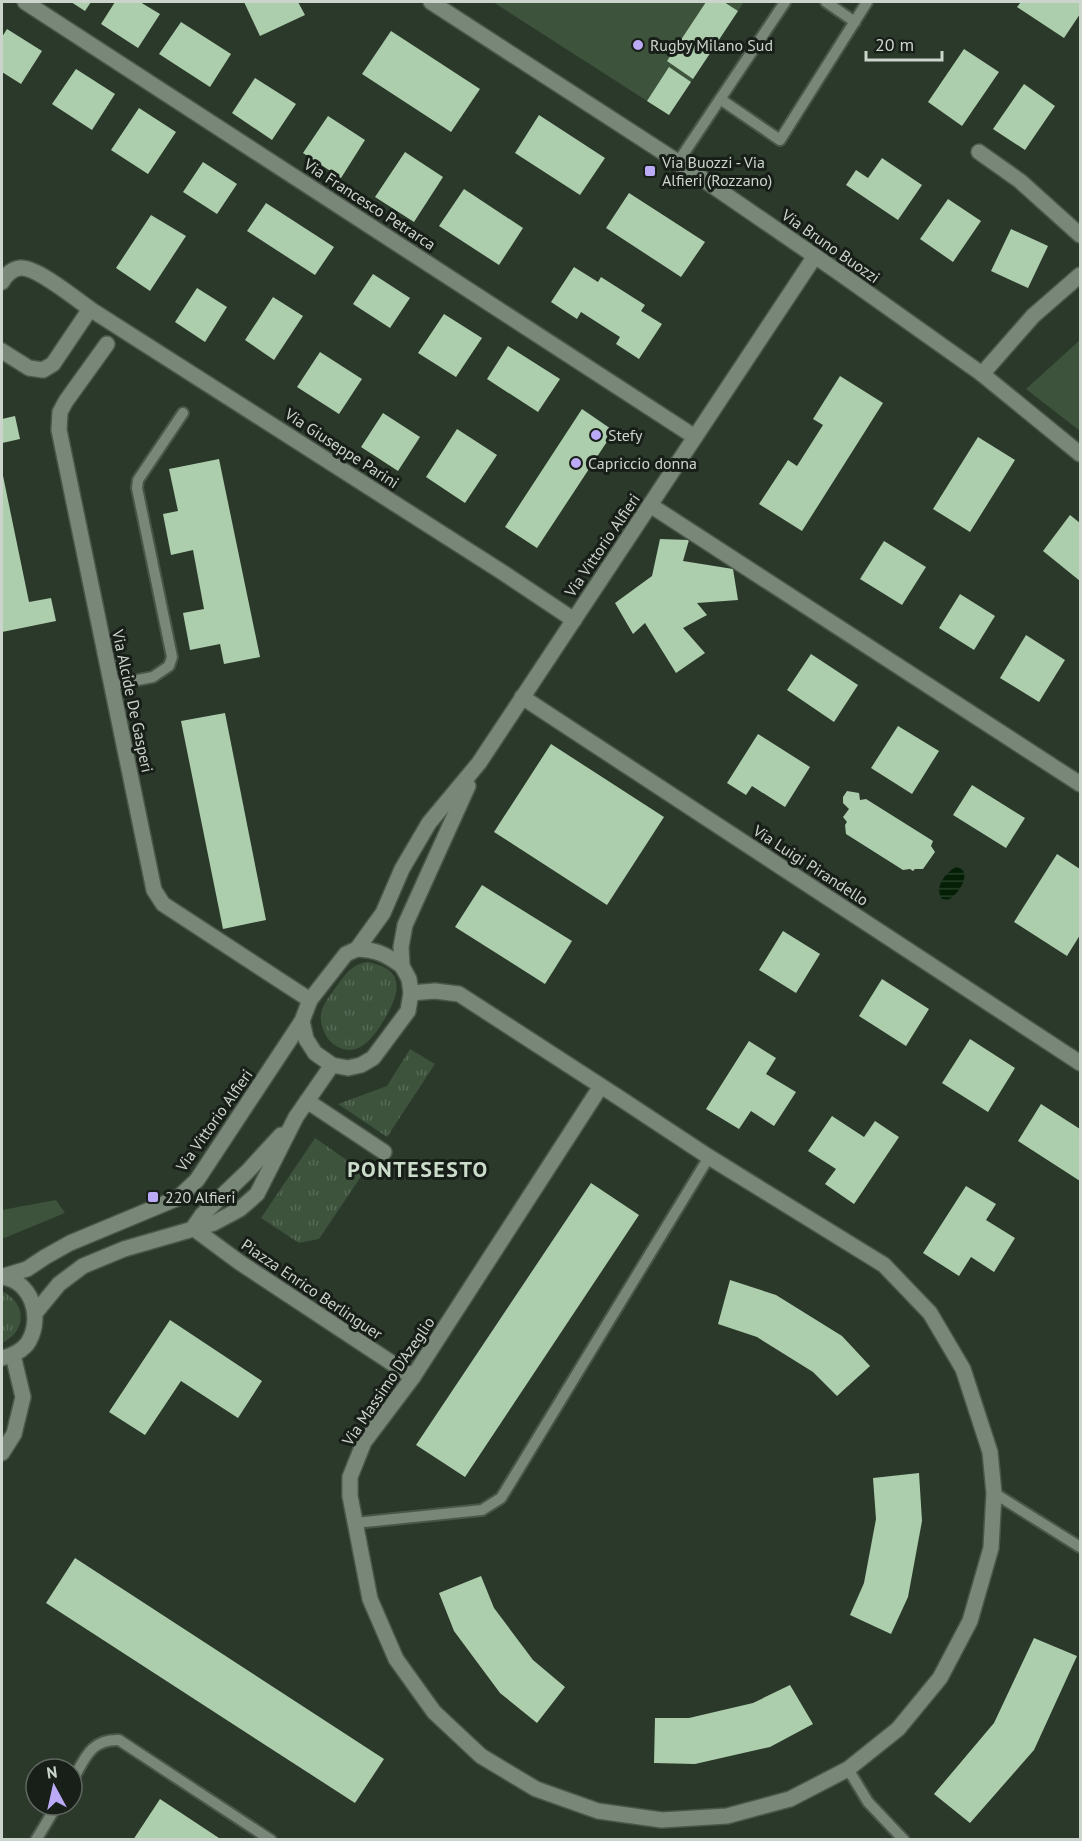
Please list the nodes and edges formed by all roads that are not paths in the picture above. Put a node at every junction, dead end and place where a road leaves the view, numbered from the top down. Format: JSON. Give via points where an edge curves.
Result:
{"nodes":[{"id":1,"x":25,"y":2,"type":"edge"},
{"id":2,"x":431,"y":2,"type":"edge"},
{"id":3,"x":785,"y":2,"type":"edge"},
{"id":4,"x":826,"y":2,"type":"edge"},
{"id":5,"x":867,"y":2,"type":"edge"},
{"id":6,"x":855,"y":22,"type":"junction"},
{"id":7,"x":720,"y":99,"type":"junction"},
{"id":8,"x":979,"y":152,"type":"dead end"},
{"id":9,"x":678,"y":162,"type":"junction"},
{"id":10,"x":1080,"y":235,"type":"edge"},
{"id":11,"x":815,"y":256,"type":"junction"},
{"id":12,"x":1080,"y":275,"type":"edge"},
{"id":13,"x":2,"y":282,"type":"edge"},
{"id":14,"x":90,"y":309,"type":"junction"},
{"id":15,"x":107,"y":344,"type":"dead end"},
{"id":16,"x":2,"y":351,"type":"edge"},
{"id":17,"x":982,"y":374,"type":"junction"},
{"id":18,"x":183,"y":413,"type":"dead end"},
{"id":19,"x":695,"y":437,"type":"junction"},
{"id":20,"x":1080,"y":454,"type":"edge"},
{"id":21,"x":650,"y":505,"type":"junction"},
{"id":22,"x":574,"y":620,"type":"junction"},
{"id":23,"x":112,"y":685,"type":"junction"},
{"id":24,"x":522,"y":697,"type":"junction"},
{"id":25,"x":478,"y":763,"type":"junction"},
{"id":26,"x":1080,"y":784,"type":"edge"},
{"id":27,"x":357,"y":949,"type":"junction"},
{"id":28,"x":402,"y":966,"type":"junction"},
{"id":29,"x":411,"y":993,"type":"junction"},
{"id":30,"x":310,"y":1000,"type":"junction"},
{"id":31,"x":302,"y":1021,"type":"junction"},
{"id":32,"x":1080,"y":1063,"type":"edge"},
{"id":33,"x":332,"y":1065,"type":"junction"},
{"id":34,"x":601,"y":1086,"type":"junction"},
{"id":35,"x":307,"y":1101,"type":"junction"},
{"id":36,"x":296,"y":1118,"type":"junction"},
{"id":37,"x":384,"y":1152,"type":"dead end"},
{"id":38,"x":709,"y":1157,"type":"junction"},
{"id":39,"x":193,"y":1228,"type":"junction"},
{"id":40,"x":3,"y":1276,"type":"edge"},
{"id":41,"x":36,"y":1312,"type":"junction"},
{"id":42,"x":7,"y":1357,"type":"edge"},
{"id":43,"x":413,"y":1377,"type":"junction"},
{"id":44,"x":2,"y":1453,"type":"edge"},
{"id":45,"x":994,"y":1493,"type":"junction"},
{"id":46,"x":355,"y":1523,"type":"junction"},
{"id":47,"x":1080,"y":1547,"type":"edge"},
{"id":48,"x":84,"y":1761,"type":"edge"},
{"id":49,"x":848,"y":1769,"type":"junction"},
{"id":50,"x":50,"y":1817,"type":"edge"},
{"id":51,"x":36,"y":1839,"type":"edge"},
{"id":52,"x":271,"y":1839,"type":"edge"},
{"id":53,"x":904,"y":1839,"type":"edge"}],
"edges":[{"from":1,"to":19,"type":"street","name":"Via Francesco Petrarca"},
{"from":2,"to":9,"type":"street","name":"Via Bruno Buozzi"},
{"from":3,"to":7,"type":"lane"},
{"from":4,"to":6,"type":"lane"},
{"from":5,"to":6,"type":"lane"},
{"from":6,"to":7,"type":"lane","via":[[780,140]]},
{"from":7,"to":9,"type":"lane"},
{"from":8,"to":10,"type":"street","via":[[1020,181]]},
{"from":9,"to":11,"type":"street","name":"Via Bruno Buozzi"},
{"from":11,"to":17,"type":"street","name":"Via Bruno Buozzi"},
{"from":11,"to":19,"type":"street","name":"Via Vittorio Alfieri"},
{"from":12,"to":17,"type":"street","via":[[1033,316]]},
{"from":13,"to":14,"type":"street","name":"Via Giuseppe Parini","via":[[8,272],[33,269]]},
{"from":14,"to":16,"type":"street","via":[[44,370],[29,368]]},
{"from":14,"to":22,"type":"street","name":"Via Giuseppe Parini"},
{"from":15,"to":23,"type":"street","name":"Via Alcide De Gasperi","via":[[66,401],[60,412],[59,429]]},
{"from":17,"to":20,"type":"street","name":"Via Bruno Buozzi"},
{"from":18,"to":23,"type":"lane","via":[[138,480],[137,489],[172,657],[169,666],[153,677]]},
{"from":19,"to":21,"type":"street","name":"Via Vittorio Alfieri"},
{"from":21,"to":22,"type":"street","name":"Via Vittorio Alfieri"},
{"from":21,"to":26,"type":"street"},
{"from":22,"to":24,"type":"street","name":"Via Vittorio Alfieri"},
{"from":23,"to":30,"type":"street","name":"Via Alcide De Gasperi","via":[[158,897]]},
{"from":24,"to":25,"type":"street","name":"Via Vittorio Alfieri"},
{"from":24,"to":32,"type":"street","name":"Via Luigi Pirandello"},
{"from":25,"to":27,"type":"street","name":"Via Vittorio Alfieri","via":[[429,823],[402,869],[383,913]]},
{"from":25,"to":28,"type":"street","name":"Via Vittorio Alfieri","via":[[405,925]]},
{"from":27,"to":28,"type":"street","via":[[373,950]]},
{"from":27,"to":30,"type":"street","name":"Via Vittorio Alfieri","via":[[346,954]]},
{"from":28,"to":29,"type":"street","name":"Via Vittorio Alfieri"},
{"from":29,"to":33,"type":"street","via":[[408,1011],[373,1058],[348,1068]]},
{"from":29,"to":34,"type":"street","name":"Via Massimo D'Azeglio","via":[[459,994]]},
{"from":30,"to":31,"type":"street","name":"Via Vittorio Alfieri"},
{"from":31,"to":33,"type":"street","via":[[306,1039],[315,1053]]},
{"from":31,"to":40,"type":"street","name":"Via Vittorio Alfieri","via":[[197,1180],[178,1198],[70,1243],[27,1269]]},
{"from":33,"to":35,"type":"street"},
{"from":34,"to":38,"type":"street","name":"Via Massimo D'Azeglio"},
{"from":34,"to":43,"type":"street","name":"Via Massimo D'Azeglio"},
{"from":35,"to":36,"type":"street"},
{"from":35,"to":37,"type":"street"},
{"from":36,"to":39,"type":"street"},
{"from":36,"to":39,"type":"street","via":[[257,1194],[214,1223]]},
{"from":38,"to":45,"type":"street","name":"Via Massimo D'Azeglio","via":[[884,1264],[930,1313],[963,1369],[990,1452]]},
{"from":38,"to":46,"type":"lane","via":[[501,1498],[482,1510]]},
{"from":39,"to":41,"type":"street","via":[[83,1266],[59,1284]]},
{"from":39,"to":43,"type":"street","name":"Piazza Enrico Berlinguer"},
{"from":40,"to":41,"type":"street","via":[[22,1287]]},
{"from":41,"to":42,"type":"street","via":[[28,1342]]},
{"from":42,"to":44,"type":"street","via":[[23,1397],[14,1434]]},
{"from":43,"to":46,"type":"street","name":"Via Massimo D'Azeglio","via":[[364,1442],[356,1461],[350,1477]]},
{"from":45,"to":47,"type":"lane"},
{"from":45,"to":49,"type":"street","name":"Via Massimo D'Azeglio","via":[[991,1548],[970,1621],[940,1678],[898,1729]]},
{"from":46,"to":49,"type":"street","name":"Via Massimo D'Azeglio","via":[[370,1599],[396,1659],[434,1712],[457,1734],[481,1756],[536,1790],[609,1813],[662,1820],[727,1816],[790,1799]]},
{"from":48,"to":52,"type":"lane","via":[[94,1745],[119,1740]]},
{"from":49,"to":53,"type":"lane","via":[[868,1802]]},
{"from":50,"to":51,"type":"lane"}]}
